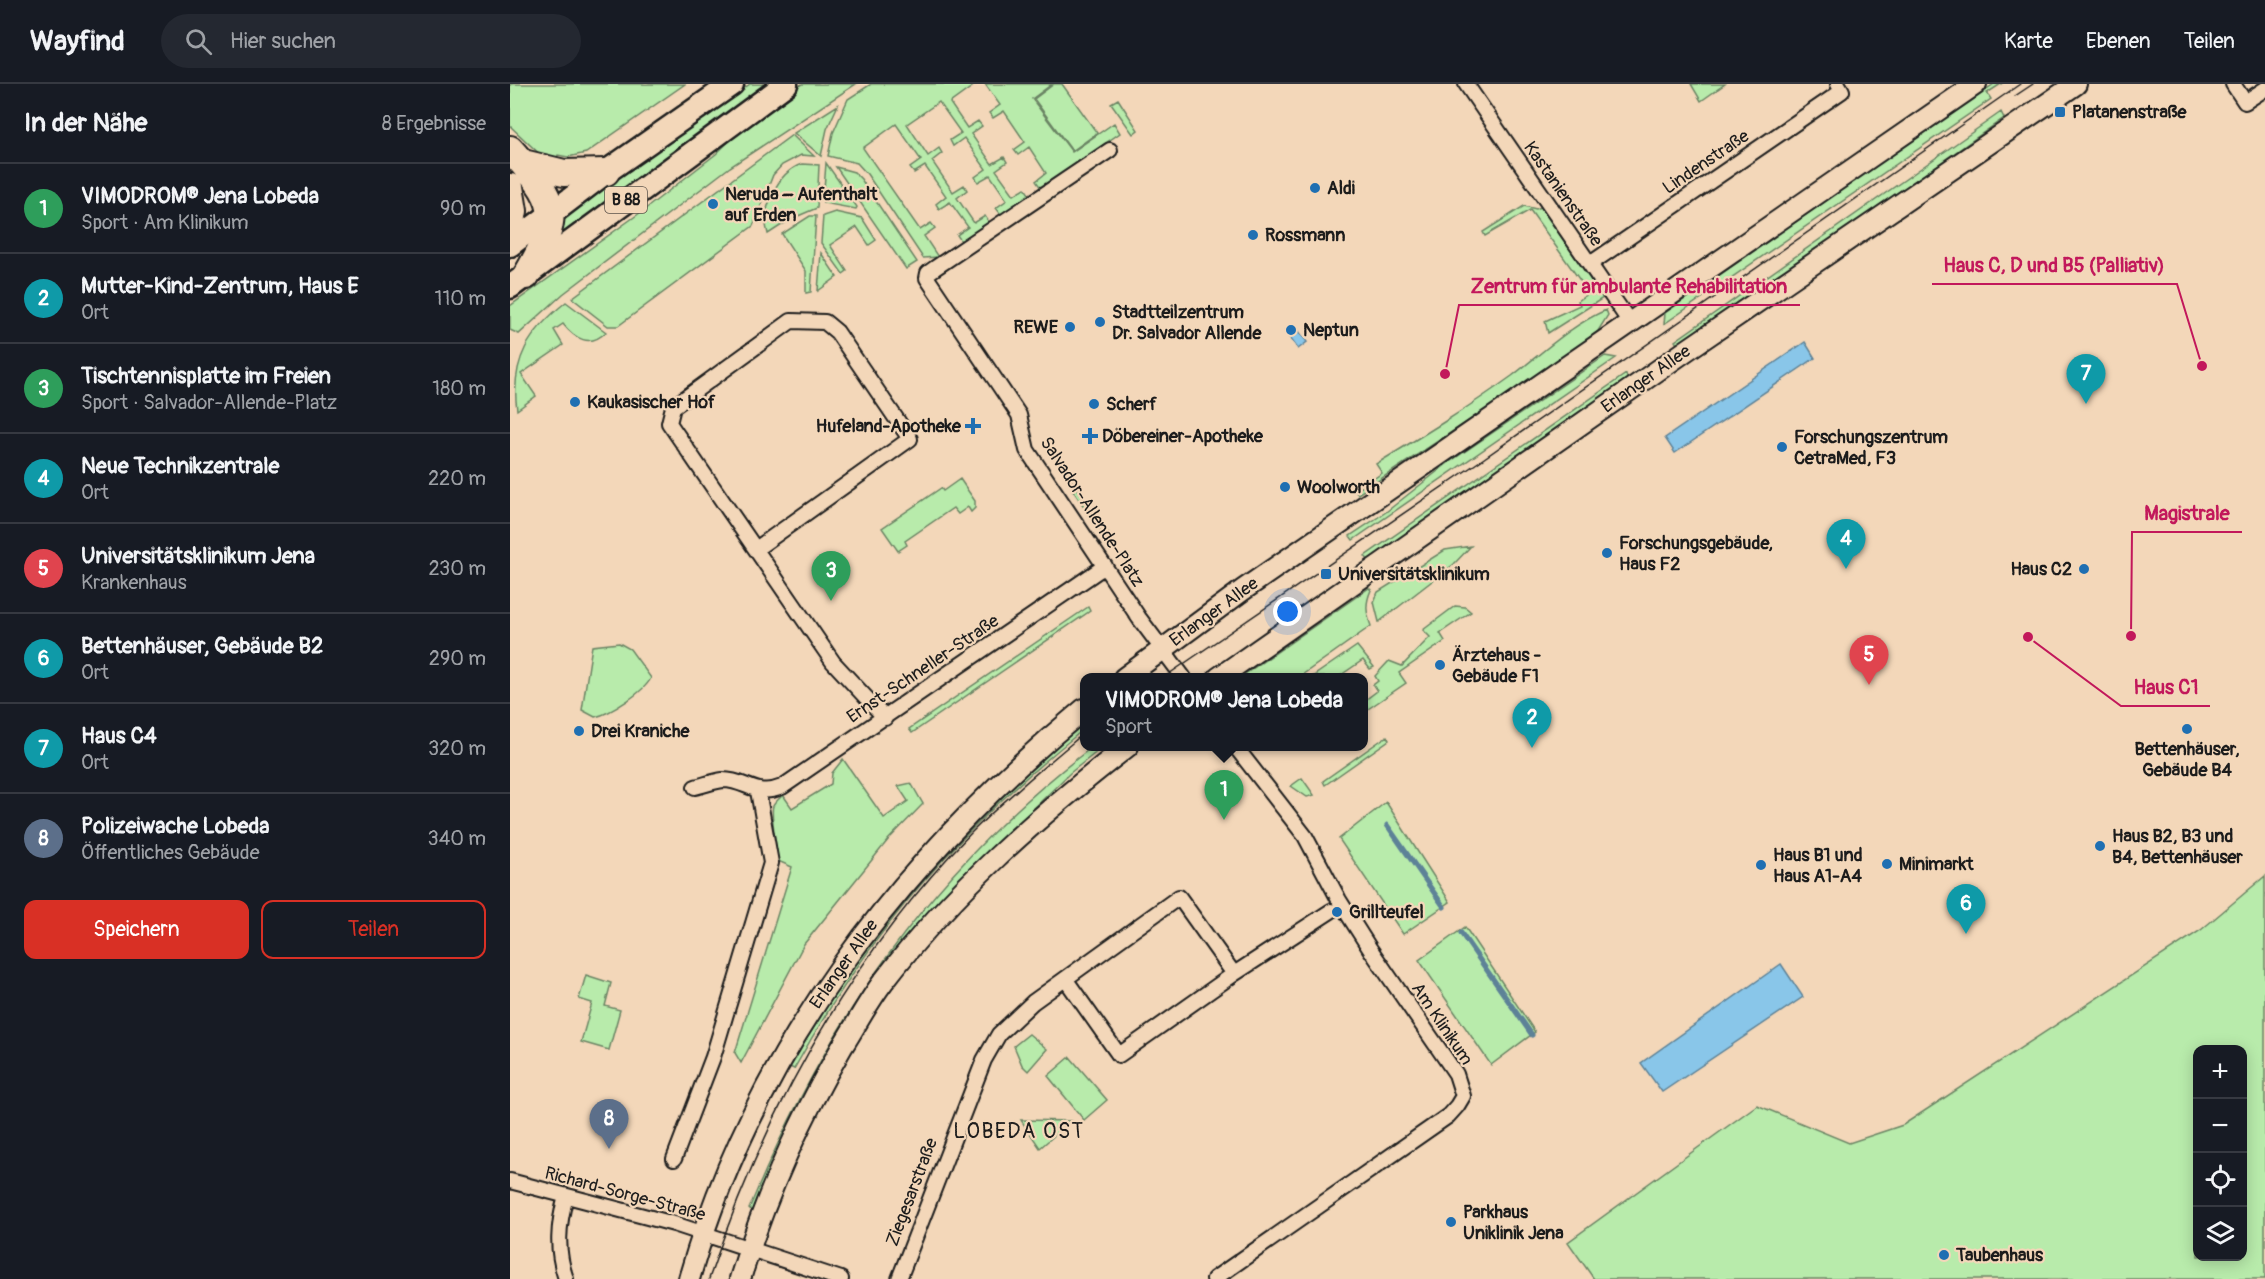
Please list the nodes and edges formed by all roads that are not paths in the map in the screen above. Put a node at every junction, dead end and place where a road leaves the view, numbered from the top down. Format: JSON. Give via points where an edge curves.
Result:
{"nodes":[{"id":1,"x":732,"y":84,"type":"edge"},
{"id":2,"x":786,"y":84,"type":"edge"},
{"id":3,"x":1466,"y":84,"type":"edge"},
{"id":4,"x":1976,"y":84,"type":"edge"},
{"id":5,"x":2076,"y":84,"type":"edge"},
{"id":6,"x":2233,"y":84,"type":"edge"},
{"id":7,"x":1840,"y":87,"type":"edge"},
{"id":8,"x":2265,"y":89,"type":"edge"},
{"id":9,"x":1110,"y":150,"type":"dead end"},
{"id":10,"x":517,"y":156,"type":"edge"},
{"id":11,"x":606,"y":171,"type":"junction"},
{"id":12,"x":510,"y":188,"type":"edge"},
{"id":13,"x":552,"y":212,"type":"junction"},
{"id":14,"x":510,"y":233,"type":"edge"},
{"id":15,"x":510,"y":245,"type":"edge"},
{"id":16,"x":1590,"y":264,"type":"junction"},
{"id":17,"x":518,"y":282,"type":"edge"},
{"id":18,"x":1631,"y":324,"type":"junction"},
{"id":19,"x":756,"y":549,"type":"junction"},
{"id":20,"x":1105,"y":566,"type":"junction"},
{"id":21,"x":1163,"y":649,"type":"junction"},
{"id":22,"x":1131,"y":673,"type":"edge"},
{"id":23,"x":1180,"y":673,"type":"edge"},
{"id":24,"x":1225,"y":673,"type":"edge"},
{"id":25,"x":1080,"y":712,"type":"edge"},
{"id":26,"x":885,"y":718,"type":"junction"},
{"id":27,"x":1123,"y":751,"type":"edge"},
{"id":28,"x":1237,"y":751,"type":"edge"},
{"id":29,"x":695,"y":787,"type":"dead end"},
{"id":30,"x":758,"y":791,"type":"junction"},
{"id":31,"x":1331,"y":911,"type":"dead end"},
{"id":32,"x":1234,"y":974,"type":"junction"},
{"id":33,"x":1066,"y":980,"type":"junction"},
{"id":34,"x":674,"y":1159,"type":"dead end"},
{"id":35,"x":510,"y":1181,"type":"edge"},
{"id":36,"x":566,"y":1196,"type":"junction"},
{"id":37,"x":704,"y":1234,"type":"junction"},
{"id":38,"x":749,"y":1250,"type":"junction"},
{"id":39,"x":566,"y":1279,"type":"edge"},
{"id":40,"x":689,"y":1279,"type":"edge"},
{"id":41,"x":741,"y":1279,"type":"edge"},
{"id":42,"x":841,"y":1279,"type":"edge"},
{"id":43,"x":898,"y":1279,"type":"edge"},
{"id":44,"x":1214,"y":1279,"type":"edge"}],
"edges":[{"from":1,"to":11,"type":"main road","number":"B 88"},
{"from":2,"to":17,"type":"main road","number":"B 88"},
{"from":3,"to":16,"type":"street","name":"Kastanienstraße"},
{"from":4,"to":18,"type":"main road","name":"Erlanger Allee"},
{"from":5,"to":24,"type":"main road","name":"Erlanger Allee"},
{"from":6,"to":8,"type":"street","via":[[2246,102]]},
{"from":7,"to":16,"type":"street","name":"Lindenstraße"},
{"from":9,"to":20,"type":"street","name":"Salvador-Allende-Platz","via":[[935,268],[927,278],[1019,415],[1027,450]]},
{"from":10,"to":11,"type":"highway","via":[[564,173]]},
{"from":10,"to":13,"type":"highway","via":[[547,194]]},
{"from":11,"to":13,"type":"main road"},
{"from":12,"to":14,"type":"highway","via":[[514,210]]},
{"from":13,"to":15,"type":"main road"},
{"from":13,"to":17,"type":"highway","via":[[544,244]]},
{"from":16,"to":18,"type":"street","name":"Kastanienstraße"},
{"from":18,"to":21,"type":"main road","name":"Erlanger Allee"},
{"from":19,"to":19,"type":"street","via":[[910,439],[837,332],[825,322],[791,321],[673,406],[669,423]]},
{"from":19,"to":26,"type":"street","via":[[833,662]]},
{"from":20,"to":21,"type":"street","name":"Salvador-Allende-Platz"},
{"from":20,"to":26,"type":"street","name":"Ernst-Schneller-Straße"},
{"from":21,"to":22,"type":"main road","name":"Erlanger Allee"},
{"from":21,"to":23,"type":"street","name":"Erlanger Allee"},
{"from":25,"to":37,"type":"main road","name":"Erlanger Allee","via":[[984,796],[857,942],[787,1050],[747,1131]]},
{"from":26,"to":30,"type":"street","name":"Ernst-Schneller-Straße","via":[[782,788]]},
{"from":27,"to":38,"type":"main road","via":[[1051,807],[958,894],[882,983],[809,1103]]},
{"from":28,"to":44,"type":"street","name":"Am Klinikum","via":[[1305,836],[1370,949],[1456,1074],[1463,1096],[1448,1116]]},
{"from":29,"to":30,"type":"street","name":"Ernst-Schneller-Straße","via":[[722,780]]},
{"from":30,"to":34,"type":"street","via":[[771,863],[713,1057]]},
{"from":31,"to":32,"type":"street"},
{"from":32,"to":33,"type":"street","via":[[1119,1055]]},
{"from":32,"to":33,"type":"street","name":"Ziegesarstraße","via":[[1179,897]]},
{"from":33,"to":43,"type":"street","name":"Ziegesarstraße","via":[[1033,1002],[999,1034],[984,1060]]},
{"from":35,"to":36,"type":"street","name":"Richard-Sorge-Straße"},
{"from":36,"to":37,"type":"street","name":"Richard-Sorge-Straße"},
{"from":36,"to":39,"type":"street","via":[[559,1224],[559,1252]]},
{"from":37,"to":38,"type":"street","name":"Richard-Sorge-Straße"},
{"from":37,"to":40,"type":"main road","name":"Erlanger Allee"},
{"from":38,"to":41,"type":"main road"},
{"from":38,"to":42,"type":"street","name":"Richard-Sorge-Straße"}]}
